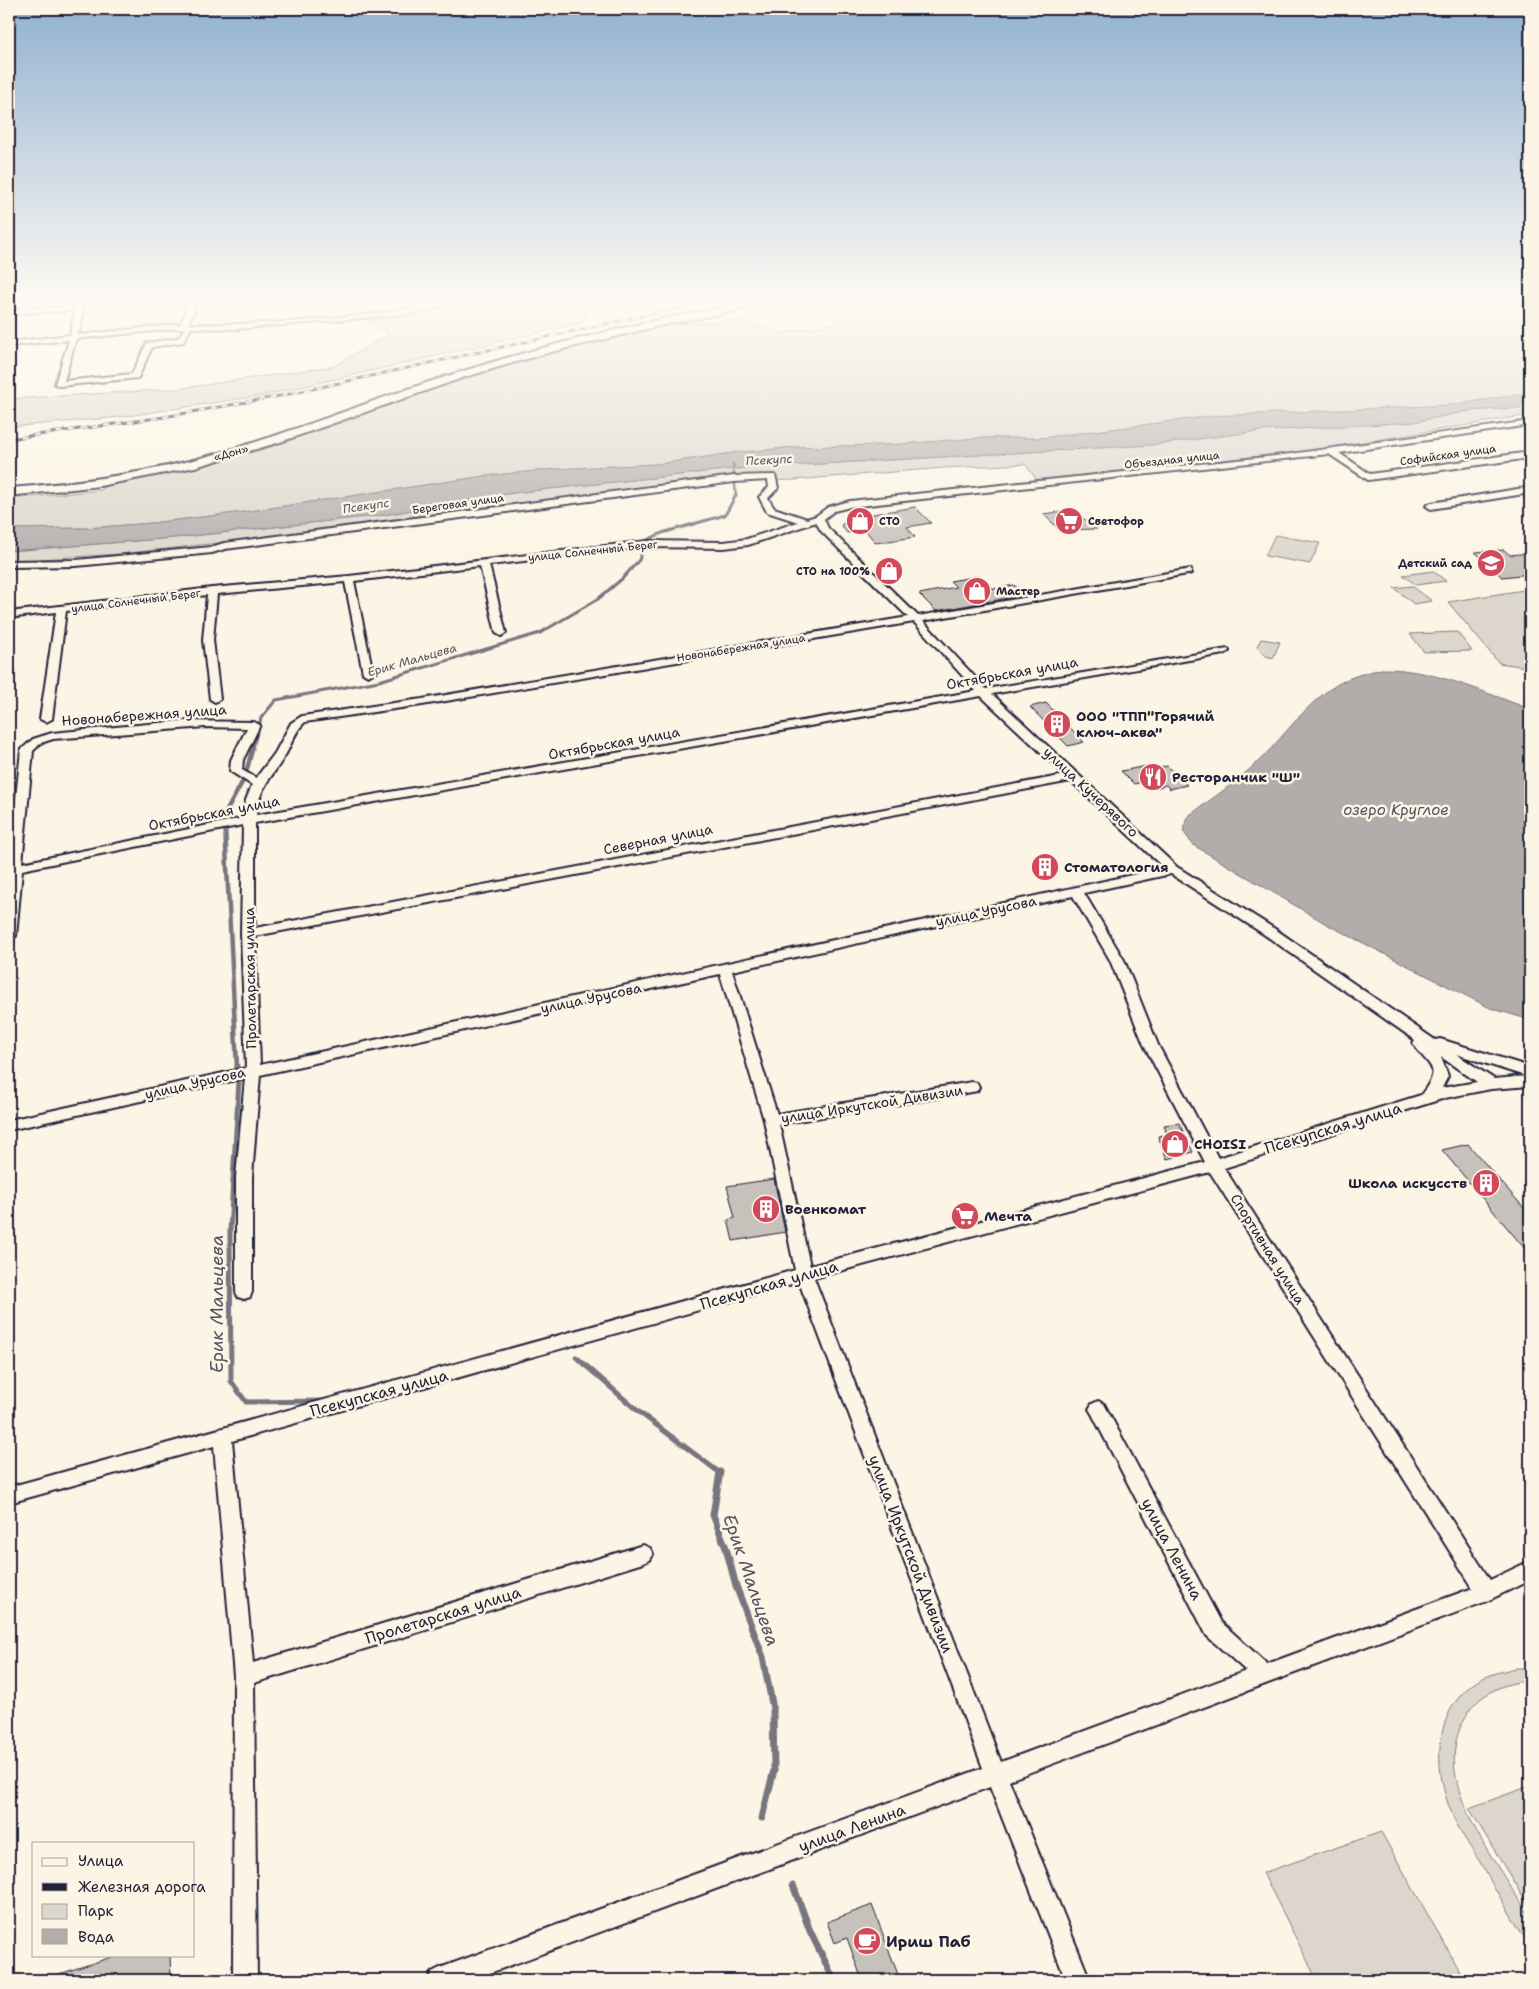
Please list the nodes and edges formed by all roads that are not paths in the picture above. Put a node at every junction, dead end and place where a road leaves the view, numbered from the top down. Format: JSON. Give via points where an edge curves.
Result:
{"nodes":[{"id":1,"x":416,"y":391,"type":"edge"},
{"id":2,"x":1530,"y":423,"type":"edge"},
{"id":3,"x":1331,"y":452,"type":"junction"},
{"id":4,"x":1530,"y":455,"type":"edge"},
{"id":5,"x":1530,"y":490,"type":"edge"},
{"id":6,"x":9,"y":492,"type":"edge"},
{"id":7,"x":1431,"y":506,"type":"dead end"},
{"id":8,"x":819,"y":518,"type":"junction"},
{"id":9,"x":807,"y":522,"type":"junction"},
{"id":10,"x":484,"y":563,"type":"junction"},
{"id":11,"x":9,"y":564,"type":"edge"},
{"id":12,"x":1188,"y":571,"type":"dead end"},
{"id":13,"x":349,"y":578,"type":"junction"},
{"id":14,"x":212,"y":592,"type":"junction"},
{"id":15,"x":61,"y":610,"type":"junction"},
{"id":16,"x":9,"y":615,"type":"edge"},
{"id":17,"x":916,"y":619,"type":"junction"},
{"id":18,"x":501,"y":633,"type":"dead end"},
{"id":19,"x":1224,"y":651,"type":"dead end"},
{"id":20,"x":368,"y":673,"type":"dead end"},
{"id":21,"x":984,"y":693,"type":"junction"},
{"id":22,"x":215,"y":699,"type":"dead end"},
{"id":23,"x":46,"y":719,"type":"dead end"},
{"id":24,"x":295,"y":725,"type":"joint"},
{"id":25,"x":1074,"y":777,"type":"junction"},
{"id":26,"x":258,"y":784,"type":"junction"},
{"id":27,"x":249,"y":820,"type":"junction"},
{"id":28,"x":13,"y":869,"type":"edge"},
{"id":29,"x":1172,"y":870,"type":"junction"},
{"id":30,"x":1076,"y":891,"type":"junction"},
{"id":31,"x":248,"y":933,"type":"junction"},
{"id":32,"x":9,"y":936,"type":"edge"},
{"id":33,"x":725,"y":969,"type":"junction"},
{"id":34,"x":1400,"y":1024,"type":"junction"},
{"id":35,"x":1420,"y":1037,"type":"junction"},
{"id":36,"x":252,"y":1070,"type":"junction"},
{"id":37,"x":1530,"y":1072,"type":"edge"},
{"id":38,"x":1530,"y":1081,"type":"edge"},
{"id":39,"x":1491,"y":1084,"type":"junction"},
{"id":40,"x":972,"y":1087,"type":"dead end"},
{"id":41,"x":1425,"y":1099,"type":"junction"},
{"id":42,"x":771,"y":1120,"type":"junction"},
{"id":43,"x":9,"y":1125,"type":"edge"},
{"id":44,"x":1214,"y":1165,"type":"junction"},
{"id":45,"x":804,"y":1274,"type":"junction"},
{"id":46,"x":244,"y":1292,"type":"dead end"},
{"id":47,"x":1098,"y":1409,"type":"dead end"},
{"id":48,"x":222,"y":1435,"type":"junction"},
{"id":49,"x":9,"y":1495,"type":"edge"},
{"id":50,"x":643,"y":1554,"type":"dead end"},
{"id":51,"x":1530,"y":1570,"type":"edge"},
{"id":52,"x":1487,"y":1592,"type":"junction"},
{"id":53,"x":1264,"y":1674,"type":"junction"},
{"id":54,"x":244,"y":1676,"type":"junction"},
{"id":55,"x":996,"y":1774,"type":"junction"},
{"id":56,"x":245,"y":1980,"type":"edge"},
{"id":57,"x":440,"y":1980,"type":"edge"},
{"id":58,"x":1078,"y":1980,"type":"edge"}],
"edges":[{"from":1,"to":6,"type":"highway","name":"«Дон»","via":[[250,448],[201,461],[114,479]]},
{"from":2,"to":3,"type":"street","name":"Объездная улица"},
{"from":3,"to":4,"type":"street","name":"Софийская улица","via":[[1368,477]]},
{"from":3,"to":8,"type":"street","name":"Объездная улица","via":[[850,504],[831,509]]},
{"from":5,"to":7,"type":"street"},
{"from":8,"to":9,"type":"street","name":"улица Солнечный Берег"},
{"from":8,"to":17,"type":"street","name":"улица Кучерявого","via":[[824,529]]},
{"from":9,"to":10,"type":"street","name":"улица Солнечный Берег","via":[[748,542],[724,545],[647,544]]},
{"from":9,"to":11,"type":"street","name":"Береговая улица","via":[[770,510],[763,497],[774,488],[772,477],[734,479],[212,550],[76,563]]},
{"from":10,"to":13,"type":"street","name":"улица Солнечный Берег"},
{"from":10,"to":18,"type":"street"},
{"from":12,"to":17,"type":"street","name":"Новонабережная улица"},
{"from":13,"to":14,"type":"street","name":"улица Солнечный Берег"},
{"from":13,"to":20,"type":"street"},
{"from":14,"to":15,"type":"street","name":"улица Солнечный Берег"},
{"from":14,"to":22,"type":"street","name":"улица Солнечный Берег","via":[[208,640]]},
{"from":15,"to":16,"type":"street","name":"улица Солнечный Берег"},
{"from":15,"to":23,"type":"street","name":"улица Солнечный Берег"},
{"from":17,"to":21,"type":"street","name":"улица Кучерявого"},
{"from":17,"to":24,"type":"street","name":"Новонабережная улица","via":[[422,702],[302,719]]},
{"from":19,"to":21,"type":"street","name":"Октябрьская улица"},
{"from":21,"to":25,"type":"street","name":"улица Кучерявого"},
{"from":21,"to":27,"type":"street","name":"Октябрьская улица"},
{"from":24,"to":26,"type":"street","name":"Пролетарская улица","via":[[280,754]]},
{"from":25,"to":29,"type":"street","name":"улица Кучерявого"},
{"from":25,"to":31,"type":"street","name":"Северная улица"},
{"from":26,"to":27,"type":"street","name":"Пролетарская улица"},
{"from":26,"to":28,"type":"street","name":"Новонабережная улица","via":[[236,771],[237,760],[254,725],[198,724],[52,736],[27,750]]},
{"from":27,"to":28,"type":"street","name":"Октябрьская улица"},
{"from":27,"to":31,"type":"street","name":"Пролетарская улица"},
{"from":28,"to":32,"type":"street"},
{"from":29,"to":30,"type":"street","name":"улица Урусова"},
{"from":29,"to":34,"type":"street","name":"улица Кучерявого","via":[[1270,932]]},
{"from":30,"to":33,"type":"street","name":"улица Урусова"},
{"from":30,"to":44,"type":"street","name":"Спортивная улица","via":[[1117,960],[1151,1045]]},
{"from":31,"to":36,"type":"street","name":"Пролетарская улица"},
{"from":33,"to":36,"type":"street","name":"улица Урусова"},
{"from":33,"to":42,"type":"street","name":"улица Иркутской Дивизии"},
{"from":34,"to":35,"type":"street","name":"улица Кучерявого"},
{"from":34,"to":41,"type":"street","name":"улица Кучерявого","via":[[1428,1051],[1441,1072],[1438,1086]]},
{"from":35,"to":37,"type":"street","name":"улица Кучерявого"},
{"from":35,"to":39,"type":"street","name":"улица Кучерявого"},
{"from":36,"to":43,"type":"street","name":"улица Урусова"},
{"from":36,"to":46,"type":"street","name":"Пролетарская улица","via":[[244,1177]]},
{"from":38,"to":39,"type":"street","name":"Псекупская улица"},
{"from":39,"to":41,"type":"street","name":"Псекупская улица"},
{"from":40,"to":42,"type":"street","name":"улица Иркутской Дивизии"},
{"from":41,"to":44,"type":"street","name":"Псекупская улица"},
{"from":42,"to":45,"type":"street","name":"улица Иркутской Дивизии"},
{"from":44,"to":45,"type":"street","name":"Псекупская улица"},
{"from":44,"to":52,"type":"street","name":"Спортивная улица"},
{"from":45,"to":48,"type":"street","name":"Псекупская улица"},
{"from":45,"to":55,"type":"street","name":"улица Иркутской Дивизии"},
{"from":47,"to":53,"type":"street","name":"улица Ленина","via":[[1214,1630]]},
{"from":48,"to":49,"type":"street","name":"Псекупская улица"},
{"from":48,"to":54,"type":"street"},
{"from":50,"to":54,"type":"street","name":"Пролетарская улица"},
{"from":51,"to":52,"type":"street","name":"улица Ленина"},
{"from":52,"to":53,"type":"street","name":"улица Ленина"},
{"from":53,"to":55,"type":"street","name":"улица Ленина"},
{"from":54,"to":56,"type":"street"},
{"from":55,"to":57,"type":"street","name":"улица Ленина"},
{"from":55,"to":58,"type":"street","name":"улица Иркутской Дивизии"}]}
